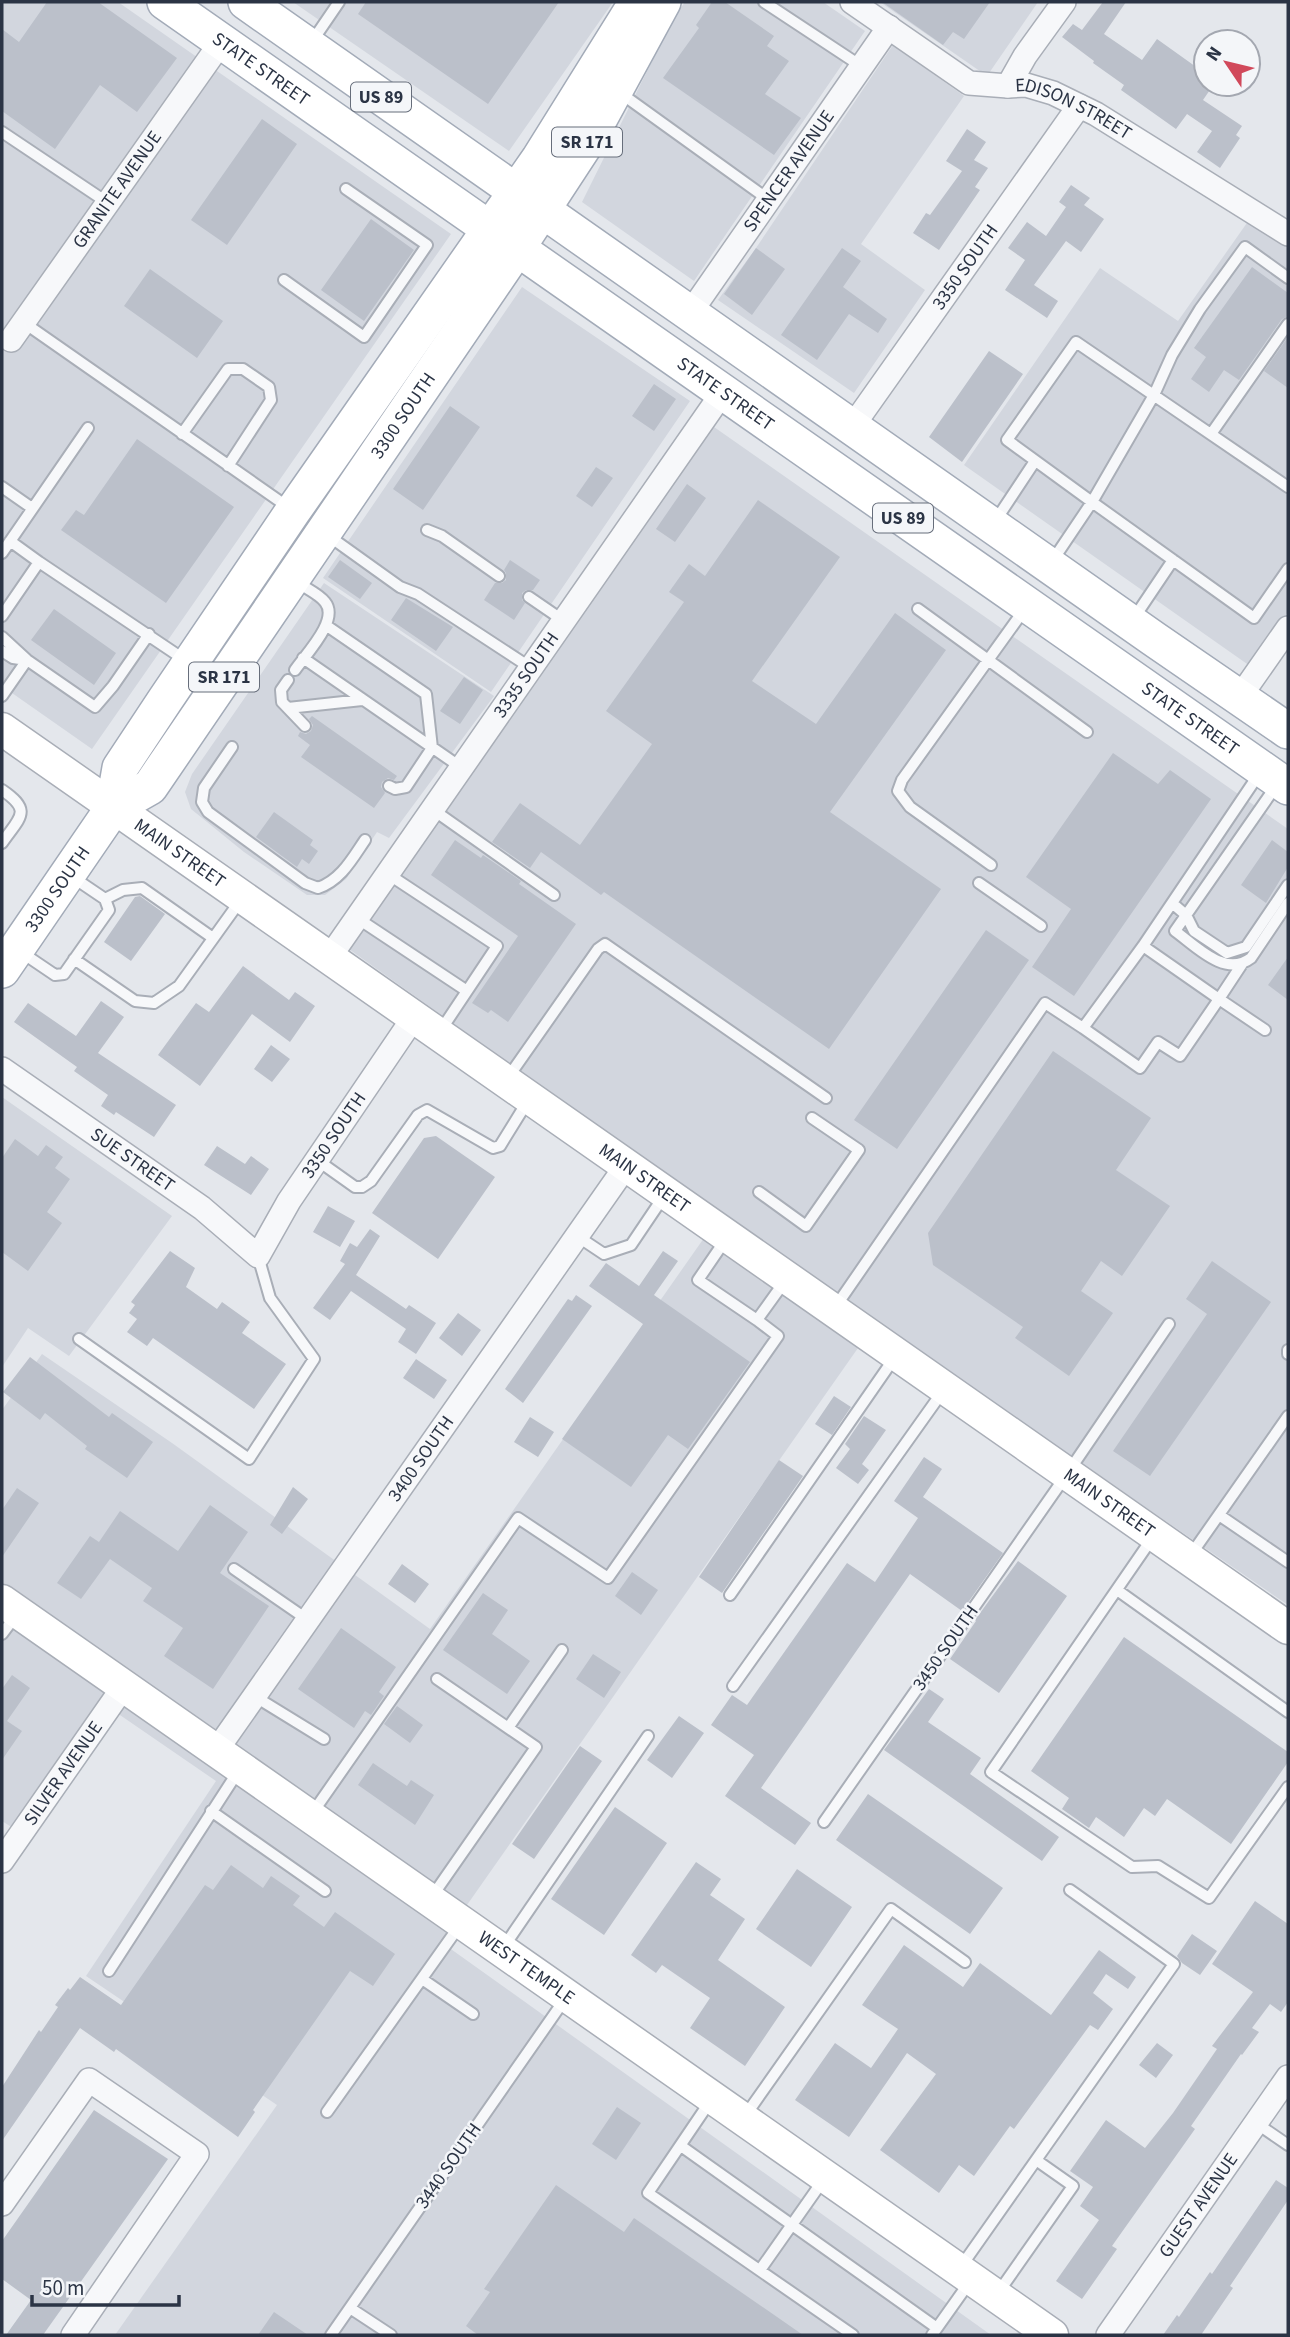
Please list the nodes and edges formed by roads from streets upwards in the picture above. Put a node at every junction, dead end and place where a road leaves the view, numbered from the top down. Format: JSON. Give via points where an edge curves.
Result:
{"nodes":[{"id":1,"x":165,"y":2,"type":"edge"},
{"id":2,"x":246,"y":2,"type":"edge"},
{"id":3,"x":637,"y":2,"type":"edge"},
{"id":4,"x":663,"y":2,"type":"edge"},
{"id":5,"x":852,"y":2,"type":"edge"},
{"id":6,"x":1064,"y":2,"type":"edge"},
{"id":7,"x":889,"y":27,"type":"junction"},
{"id":8,"x":222,"y":41,"type":"junction"},
{"id":9,"x":1007,"y":86,"type":"junction"},
{"id":10,"x":1079,"y":106,"type":"junction"},
{"id":11,"x":529,"y":201,"type":"junction"},
{"id":12,"x":1288,"y":234,"type":"edge"},
{"id":13,"x":505,"y":238,"type":"junction"},
{"id":14,"x":690,"y":313,"type":"junction"},
{"id":15,"x":17,"y":331,"type":"road end"},
{"id":16,"x":723,"y":391,"type":"junction"},
{"id":17,"x":852,"y":427,"type":"junction"},
{"id":18,"x":1288,"y":628,"type":"edge"},
{"id":19,"x":1139,"y":651,"type":"junction"},
{"id":20,"x":1239,"y":698,"type":"junction"},
{"id":21,"x":2,"y":729,"type":"edge"},
{"id":22,"x":1288,"y":731,"type":"edge"},
{"id":23,"x":1277,"y":779,"type":"edge"},
{"id":24,"x":113,"y":808,"type":"junction"},
{"id":25,"x":329,"y":958,"type":"junction"},
{"id":26,"x":9,"y":959,"type":"edge"},
{"id":27,"x":426,"y":1026,"type":"junction"},
{"id":28,"x":2,"y":1069,"type":"edge"},
{"id":29,"x":626,"y":1166,"type":"junction"},
{"id":30,"x":258,"y":1256,"type":"joint"},
{"id":31,"x":7,"y":1616,"type":"edge"},
{"id":32,"x":1288,"y":1628,"type":"edge"},
{"id":33,"x":124,"y":1686,"type":"junction"},
{"id":34,"x":228,"y":1759,"type":"junction"},
{"id":35,"x":2,"y":1861,"type":"edge"},
{"id":36,"x":1288,"y":2077,"type":"edge"},
{"id":37,"x":2,"y":2204,"type":"edge"},
{"id":38,"x":73,"y":2335,"type":"edge"},
{"id":39,"x":1052,"y":2335,"type":"edge"},
{"id":40,"x":1108,"y":2335,"type":"edge"}],
"edges":[{"from":1,"to":8,"type":"main road","name":"STATE STREET","number":"US 89"},
{"from":2,"to":11,"type":"main road","name":"STATE STREET","number":"US 89"},
{"from":3,"to":11,"type":"main road","name":"3300 SOUTH","number":"SR 171","via":[[568,117]]},
{"from":4,"to":11,"type":"main road","name":"3300 SOUTH","number":"SR 171","via":[[588,140]]},
{"from":5,"to":7,"type":"street","name":"EDISON STREET"},
{"from":6,"to":9,"type":"street"},
{"from":7,"to":9,"type":"street","name":"EDISON STREET","via":[[969,83]]},
{"from":7,"to":14,"type":"street","name":"SPENCER AVENUE"},
{"from":8,"to":13,"type":"main road","name":"STATE STREET","number":"US 89"},
{"from":8,"to":15,"type":"street","name":"GRANITE AVENUE"},
{"from":9,"to":10,"type":"street","name":"EDISON STREET","via":[[1026,85]]},
{"from":10,"to":12,"type":"street","name":"EDISON STREET"},
{"from":10,"to":17,"type":"street","name":"3350 SOUTH"},
{"from":11,"to":13,"type":"main road","name":"3300 SOUTH","number":"SR 171"},
{"from":11,"to":14,"type":"main road","name":"STATE STREET","number":"US 89"},
{"from":13,"to":16,"type":"main road","name":"STATE STREET","number":"US 89"},
{"from":13,"to":24,"type":"main road","name":"3300 SOUTH","number":"SR 171","via":[[293,511],[120,768]]},
{"from":13,"to":24,"type":"main road","name":"3300 SOUTH","number":"SR 171","via":[[323,532],[150,787]]},
{"from":14,"to":17,"type":"main road","name":"STATE STREET","number":"US 89"},
{"from":16,"to":19,"type":"main road","name":"STATE STREET","number":"US 89","via":[[1027,604]]},
{"from":16,"to":25,"type":"street","name":"3335 SOUTH"},
{"from":17,"to":19,"type":"main road","name":"STATE STREET","number":"US 89","via":[[1049,565]]},
{"from":18,"to":20,"type":"street"},
{"from":19,"to":20,"type":"main road","name":"STATE STREET","number":"US 89"},
{"from":19,"to":23,"type":"main road","name":"STATE STREET","number":"US 89"},
{"from":20,"to":22,"type":"main road","name":"STATE STREET","number":"US 89"},
{"from":21,"to":24,"type":"street","name":"MAIN STREET"},
{"from":24,"to":25,"type":"street","name":"MAIN STREET"},
{"from":24,"to":26,"type":"main road","name":"3300 SOUTH","number":"SR 171"},
{"from":25,"to":27,"type":"street","name":"MAIN STREET"},
{"from":27,"to":29,"type":"street","name":"MAIN STREET"},
{"from":27,"to":30,"type":"street","name":"3350 SOUTH","via":[[317,1160]]},
{"from":28,"to":30,"type":"street","name":"SUE STREET","via":[[202,1208]]},
{"from":29,"to":32,"type":"street","name":"MAIN STREET"},
{"from":29,"to":34,"type":"street","name":"3400 SOUTH","via":[[254,1696]]},
{"from":31,"to":33,"type":"street","name":"WEST TEMPLE"},
{"from":33,"to":34,"type":"street","name":"WEST TEMPLE"},
{"from":33,"to":35,"type":"street","name":"SILVER AVENUE"},
{"from":34,"to":39,"type":"street","name":"WEST TEMPLE"},
{"from":36,"to":40,"type":"street","name":"GUEST AVENUE"},
{"from":37,"to":38,"type":"street","via":[[89,2080],[197,2154]]}]}
